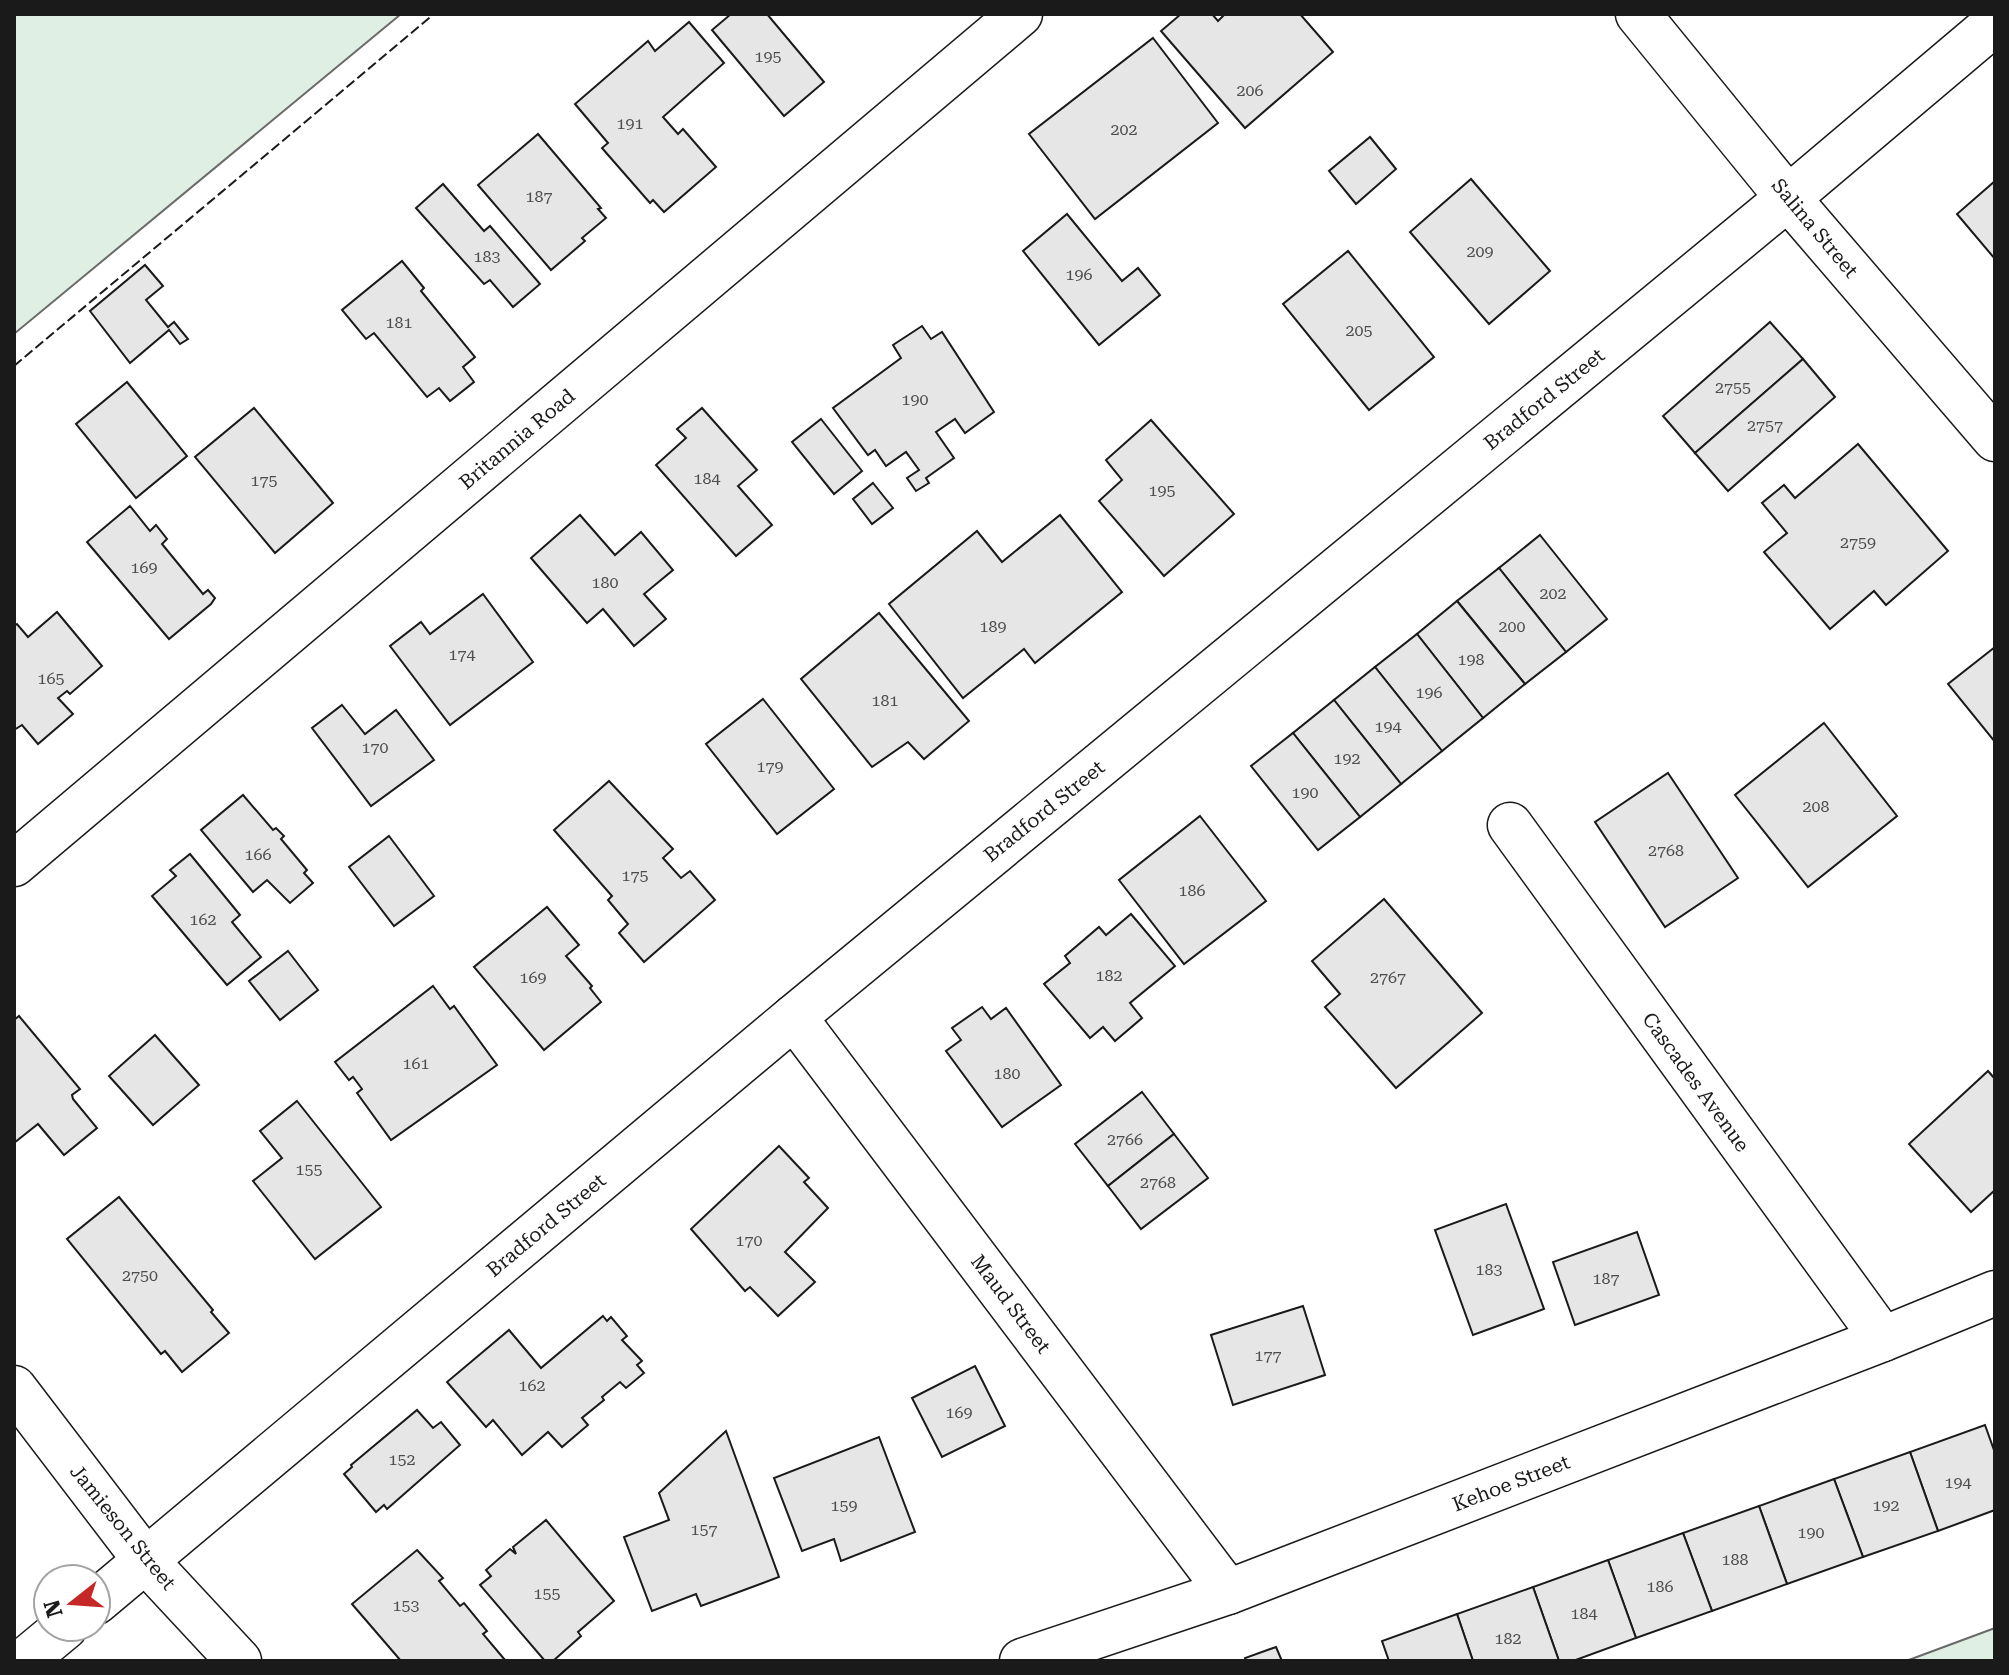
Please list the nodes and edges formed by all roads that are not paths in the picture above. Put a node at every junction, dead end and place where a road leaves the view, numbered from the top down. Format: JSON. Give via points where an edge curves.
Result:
{"nodes":[{"id":1,"x":1020,"y":14,"type":"edge"},
{"id":2,"x":1638,"y":14,"type":"edge"},
{"id":3,"x":1995,"y":23,"type":"edge"},
{"id":4,"x":1788,"y":198,"type":"junction"},
{"id":5,"x":1995,"y":439,"type":"edge"},
{"id":6,"x":1510,"y":825,"type":"dead end"},
{"id":7,"x":14,"y":864,"type":"edge"},
{"id":8,"x":794,"y":1017,"type":"junction"},
{"id":9,"x":1995,"y":1293,"type":"edge"},
{"id":10,"x":1883,"y":1339,"type":"junction"},
{"id":11,"x":14,"y":1388,"type":"edge"},
{"id":12,"x":146,"y":1561,"type":"junction"},
{"id":13,"x":112,"y":1589,"type":"edge"},
{"id":14,"x":1228,"y":1592,"type":"junction"},
{"id":15,"x":46,"y":1643,"type":"edge"},
{"id":16,"x":24,"y":1661,"type":"edge"},
{"id":17,"x":239,"y":1661,"type":"edge"},
{"id":18,"x":1022,"y":1661,"type":"edge"}],
"edges":[{"from":1,"to":7,"type":"street","name":"Britannia Road"},
{"from":2,"to":4,"type":"street","name":"Salina Street"},
{"from":3,"to":4,"type":"street","name":"Bradford Street"},
{"from":4,"to":5,"type":"street","name":"Salina Street"},
{"from":4,"to":8,"type":"street","name":"Bradford Street"},
{"from":6,"to":10,"type":"street","name":"Cascades Avenue"},
{"from":8,"to":12,"type":"street","name":"Bradford Street"},
{"from":8,"to":14,"type":"street","name":"Maud Street"},
{"from":9,"to":10,"type":"street","name":"Kehoe Street"},
{"from":10,"to":14,"type":"street","name":"Kehoe Street"},
{"from":11,"to":12,"type":"street","name":"Jamieson Street"},
{"from":12,"to":13,"type":"street","name":"Bradford Street"},
{"from":12,"to":17,"type":"street","name":"Jamieson Street"},
{"from":14,"to":18,"type":"street","name":"Kehoe Street"},
{"from":15,"to":16,"type":"street"}]}
